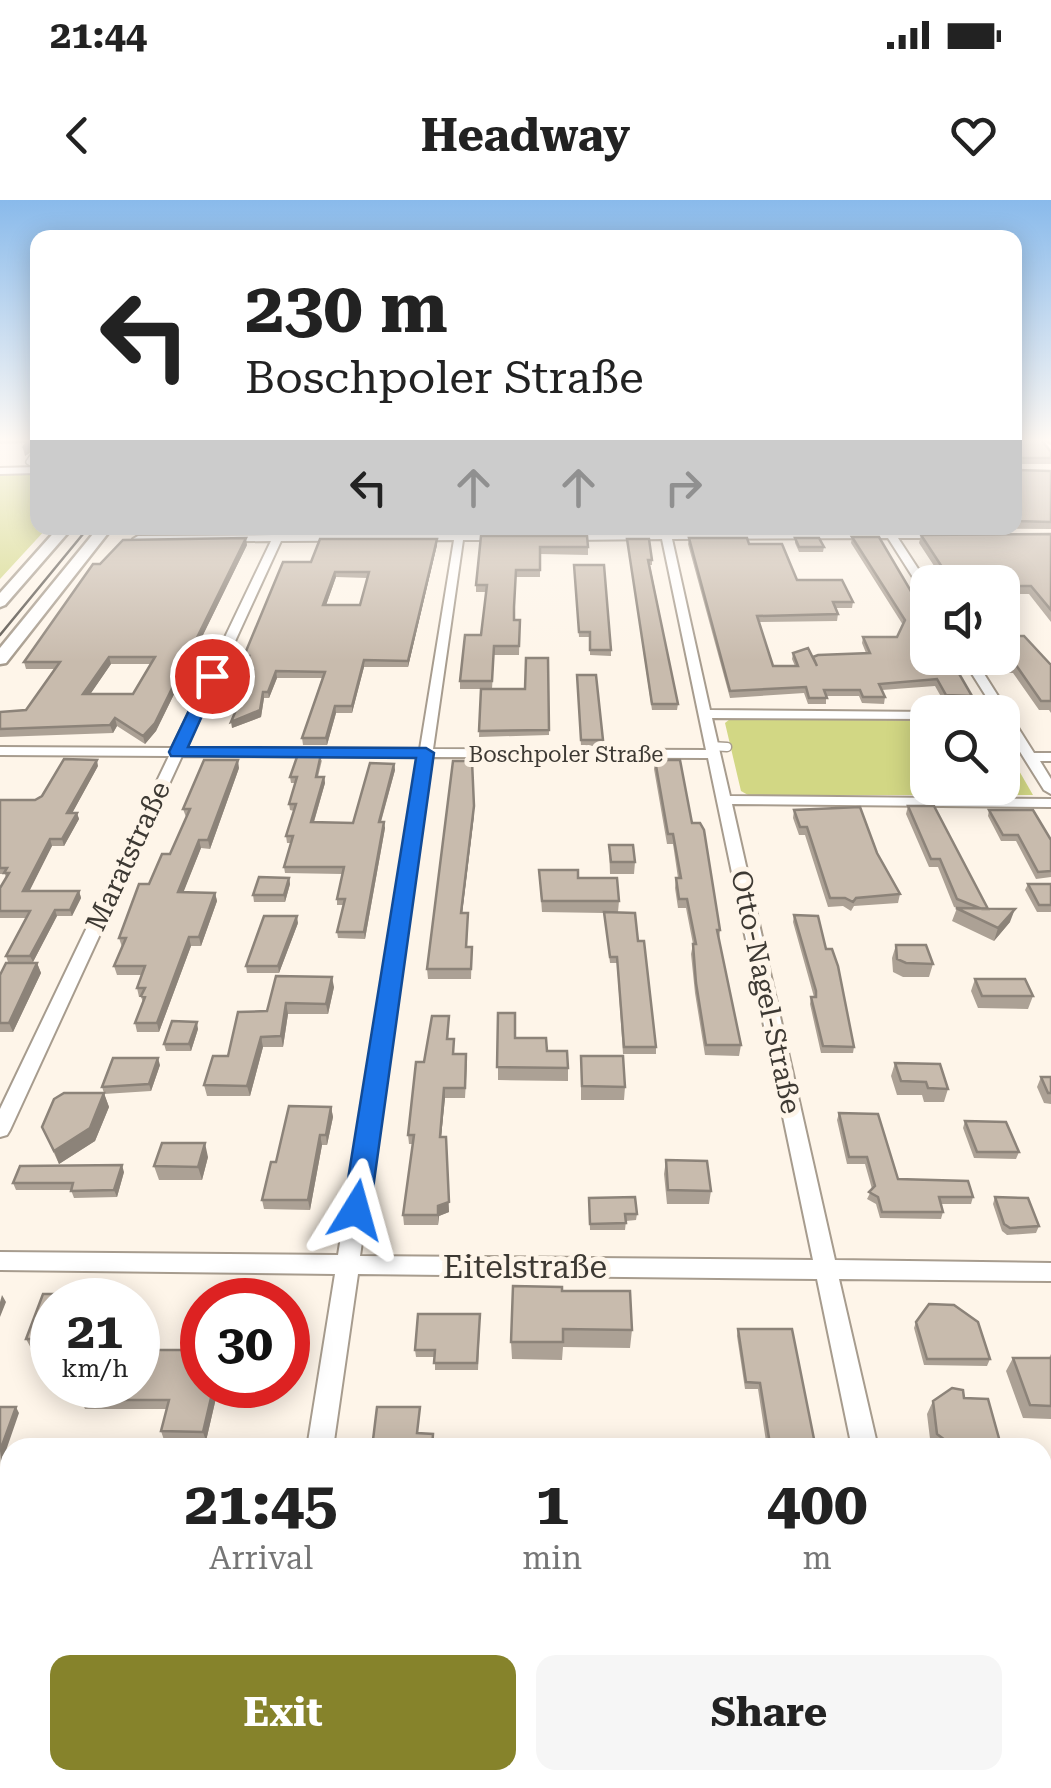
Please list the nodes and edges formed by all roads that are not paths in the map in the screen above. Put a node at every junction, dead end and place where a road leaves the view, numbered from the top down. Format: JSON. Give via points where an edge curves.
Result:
{"nodes":[{"id":1,"x":59,"y":535,"type":"edge"},
{"id":2,"x":99,"y":535,"type":"edge"},
{"id":3,"x":233,"y":535,"type":"edge"},
{"id":4,"x":279,"y":535,"type":"edge"},
{"id":5,"x":352,"y":535,"type":"edge"},
{"id":6,"x":891,"y":535,"type":"junction"},
{"id":7,"x":948,"y":535,"type":"edge"},
{"id":8,"x":666,"y":536,"type":"junction"},
{"id":9,"x":524,"y":537,"type":"edge"},
{"id":10,"x":552,"y":537,"type":"edge"},
{"id":11,"x":459,"y":538,"type":"junction"},
{"id":12,"x":138,"y":539,"type":"edge"},
{"id":13,"x":910,"y":565,"type":"edge"},
{"id":14,"x":0,"y":602,"type":"edge"},
{"id":15,"x":0,"y":658,"type":"edge"},
{"id":16,"x":704,"y":714,"type":"junction"},
{"id":17,"x":910,"y":715,"type":"edge"},
{"id":18,"x":1020,"y":741,"type":"edge"},
{"id":19,"x":727,"y":746,"type":"dead end"},
{"id":20,"x":711,"y":750,"type":"junction"},
{"id":21,"x":0,"y":751,"type":"edge"},
{"id":22,"x":177,"y":752,"type":"junction"},
{"id":23,"x":426,"y":753,"type":"junction"},
{"id":24,"x":1030,"y":757,"type":"junction"},
{"id":25,"x":1051,"y":757,"type":"edge"},
{"id":26,"x":1051,"y":790,"type":"edge"},
{"id":27,"x":724,"y":800,"type":"junction"},
{"id":28,"x":1051,"y":803,"type":"edge"},
{"id":29,"x":0,"y":1130,"type":"edge"},
{"id":30,"x":0,"y":1261,"type":"edge"},
{"id":31,"x":348,"y":1266,"type":"junction"},
{"id":32,"x":826,"y":1269,"type":"junction"},
{"id":33,"x":1051,"y":1272,"type":"edge"},
{"id":34,"x":322,"y":1438,"type":"edge"},
{"id":35,"x":862,"y":1438,"type":"edge"}],
"edges":[{"from":1,"to":14,"type":"main road"},
{"from":2,"to":15,"type":"main road"},
{"from":3,"to":12,"type":"street"},
{"from":4,"to":22,"type":"street","name":"Maratstraße"},
{"from":5,"to":11,"type":"street"},
{"from":6,"to":7,"type":"street"},
{"from":6,"to":8,"type":"street"},
{"from":6,"to":13,"type":"street"},
{"from":8,"to":10,"type":"street"},
{"from":8,"to":16,"type":"street","name":"Otto-Nagel-Straße"},
{"from":9,"to":11,"type":"street"},
{"from":11,"to":23,"type":"street"},
{"from":16,"to":17,"type":"street"},
{"from":16,"to":20,"type":"street","name":"Otto-Nagel-Straße"},
{"from":18,"to":24,"type":"street"},
{"from":19,"to":20,"type":"lane"},
{"from":20,"to":23,"type":"street","name":"Boschpoler Straße"},
{"from":20,"to":27,"type":"street","name":"Otto-Nagel-Straße"},
{"from":21,"to":22,"type":"street","name":"Boschpoler Straße"},
{"from":22,"to":23,"type":"street","name":"Boschpoler Straße"},
{"from":22,"to":29,"type":"street","name":"Maratstraße"},
{"from":23,"to":31,"type":"street"},
{"from":24,"to":25,"type":"street"},
{"from":24,"to":26,"type":"street"},
{"from":27,"to":28,"type":"street"},
{"from":27,"to":32,"type":"street","name":"Otto-Nagel-Straße"},
{"from":30,"to":31,"type":"street","name":"Eitelstraße"},
{"from":31,"to":32,"type":"street","name":"Eitelstraße"},
{"from":31,"to":34,"type":"street"},
{"from":32,"to":33,"type":"street","name":"Eitelstraße"},
{"from":32,"to":35,"type":"street","name":"Otto-Nagel-Straße"}]}
